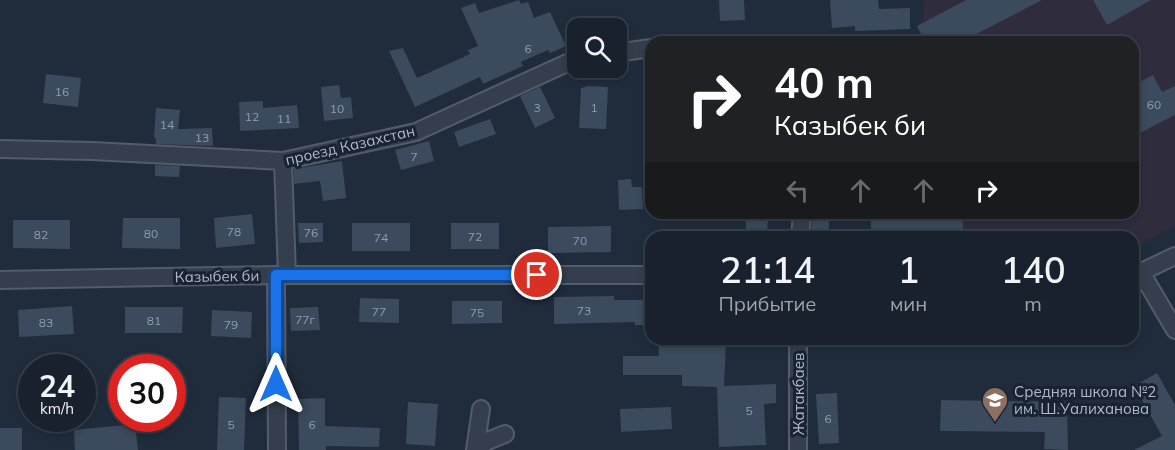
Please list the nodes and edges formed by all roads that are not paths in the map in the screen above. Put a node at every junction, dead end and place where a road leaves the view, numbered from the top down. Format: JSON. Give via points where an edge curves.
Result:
{"nodes":[{"id":1,"x":645,"y":49,"type":"edge"},
{"id":2,"x":627,"y":51,"type":"edge"},
{"id":3,"x":567,"y":63,"type":"edge"},
{"id":4,"x":0,"y":149,"type":"edge"},
{"id":5,"x":283,"y":161,"type":"junction"},
{"id":6,"x":1175,"y":256,"type":"edge"},
{"id":7,"x":1139,"y":274,"type":"edge"},
{"id":8,"x":281,"y":275,"type":"junction"},
{"id":9,"x":645,"y":275,"type":"edge"},
{"id":10,"x":1139,"y":278,"type":"edge"},
{"id":11,"x":0,"y":280,"type":"edge"},
{"id":12,"x":1175,"y":330,"type":"edge"},
{"id":13,"x":798,"y":345,"type":"edge"},
{"id":14,"x":481,"y":409,"type":"dead end"},
{"id":15,"x":505,"y":434,"type":"dead end"},
{"id":16,"x":277,"y":450,"type":"edge"},
{"id":17,"x":476,"y":450,"type":"edge"},
{"id":18,"x":798,"y":450,"type":"edge"}],
"edges":[{"from":1,"to":2,"type":"street"},
{"from":3,"to":5,"type":"street","name":"проезд Казахстан","via":[[416,132]]},
{"from":4,"to":5,"type":"street","name":"проезд Казахстан"},
{"from":5,"to":8,"type":"street"},
{"from":6,"to":7,"type":"street"},
{"from":8,"to":9,"type":"street","name":"Казыбек би"},
{"from":8,"to":11,"type":"street","name":"Казыбек би"},
{"from":8,"to":16,"type":"street"},
{"from":10,"to":12,"type":"street"},
{"from":13,"to":18,"type":"street","name":"Жатакбаев"},
{"from":14,"to":17,"type":"street"},
{"from":15,"to":17,"type":"street"}]}
